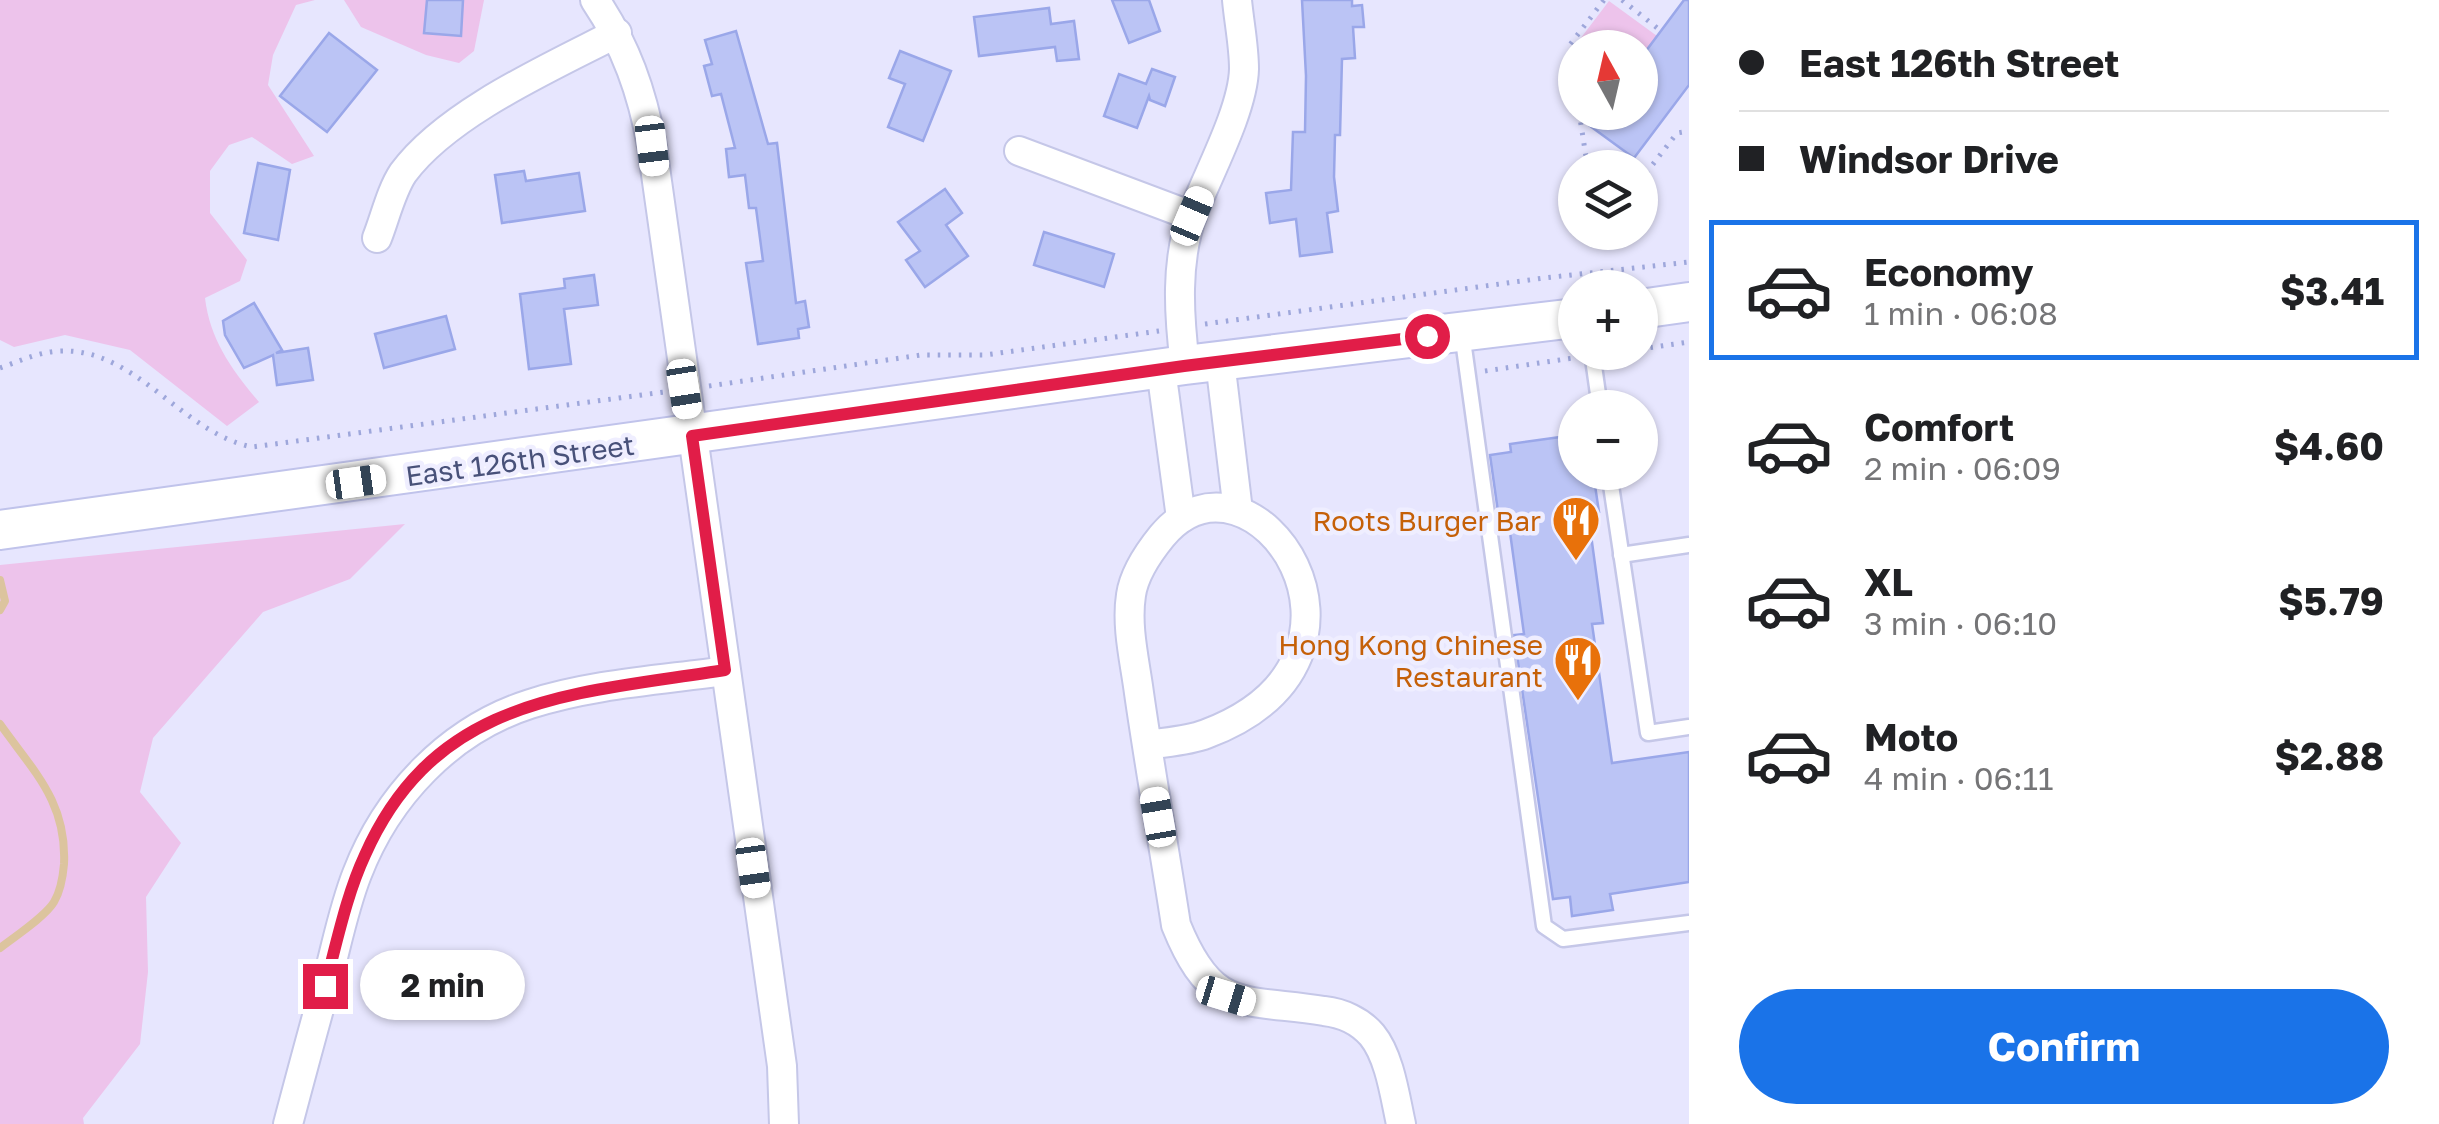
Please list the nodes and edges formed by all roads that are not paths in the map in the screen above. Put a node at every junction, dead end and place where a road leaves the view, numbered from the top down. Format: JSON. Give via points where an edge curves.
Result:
{"nodes":[{"id":1,"x":595,"y":0,"type":"edge"},
{"id":2,"x":1237,"y":0,"type":"edge"},
{"id":3,"x":617,"y":32,"type":"junction"},
{"id":4,"x":1019,"y":151,"type":"dead end"},
{"id":5,"x":1192,"y":216,"type":"junction"},
{"id":6,"x":377,"y":238,"type":"dead end"},
{"id":7,"x":1689,"y":302,"type":"edge"},
{"id":8,"x":1658,"y":306,"type":"edge"},
{"id":9,"x":1558,"y":320,"type":"edge"},
{"id":10,"x":1462,"y":332,"type":"junction"},
{"id":11,"x":1189,"y":365,"type":"junction"},
{"id":12,"x":692,"y":436,"type":"junction"},
{"id":13,"x":1612,"y":490,"type":"edge"},
{"id":14,"x":1238,"y":511,"type":"junction"},
{"id":15,"x":1181,"y":518,"type":"junction"},
{"id":16,"x":0,"y":530,"type":"edge"},
{"id":17,"x":1689,"y":545,"type":"edge"},
{"id":18,"x":1621,"y":555,"type":"junction"},
{"id":19,"x":725,"y":670,"type":"junction"},
{"id":20,"x":1689,"y":727,"type":"edge"},
{"id":21,"x":1146,"y":745,"type":"junction"},
{"id":22,"x":1689,"y":923,"type":"edge"},
{"id":23,"x":288,"y":1124,"type":"edge"},
{"id":24,"x":784,"y":1124,"type":"edge"},
{"id":25,"x":1401,"y":1124,"type":"edge"}],
"edges":[{"from":1,"to":3,"type":"street"},
{"from":2,"to":5,"type":"street","via":[[1244,72]]},
{"from":3,"to":6,"type":"street","via":[[434,140],[401,176]]},
{"from":3,"to":12,"type":"street","via":[[645,106]]},
{"from":4,"to":5,"type":"street"},
{"from":5,"to":11,"type":"street","via":[[1182,261],[1180,328]]},
{"from":7,"to":8,"type":"street"},
{"from":9,"to":10,"type":"street","name":"East 126th Street"},
{"from":10,"to":11,"type":"street","name":"East 126th Street"},
{"from":10,"to":22,"type":"lane","via":[[1544,926],[1562,940]]},
{"from":11,"to":12,"type":"street","name":"East 126th Street"},
{"from":11,"to":14,"type":"street"},
{"from":11,"to":15,"type":"street"},
{"from":12,"to":16,"type":"street","name":"East 126th Street"},
{"from":12,"to":19,"type":"street"},
{"from":13,"to":18,"type":"lane"},
{"from":14,"to":15,"type":"street","via":[[1208,506]]},
{"from":14,"to":21,"type":"street","via":[[1264,527],[1294,561],[1306,638],[1274,695],[1250,713],[1204,736]]},
{"from":15,"to":21,"type":"street","via":[[1150,553],[1130,593]]},
{"from":17,"to":18,"type":"lane"},
{"from":18,"to":20,"type":"lane","via":[[1648,733]]},
{"from":19,"to":23,"type":"street","via":[[528,704],[464,736],[416,777],[378,828],[355,878]]},
{"from":19,"to":24,"type":"street","via":[[782,1066]]},
{"from":21,"to":25,"type":"street","via":[[1176,924],[1204,978],[1226,996],[1252,1004],[1355,1020],[1373,1036]]}]}
